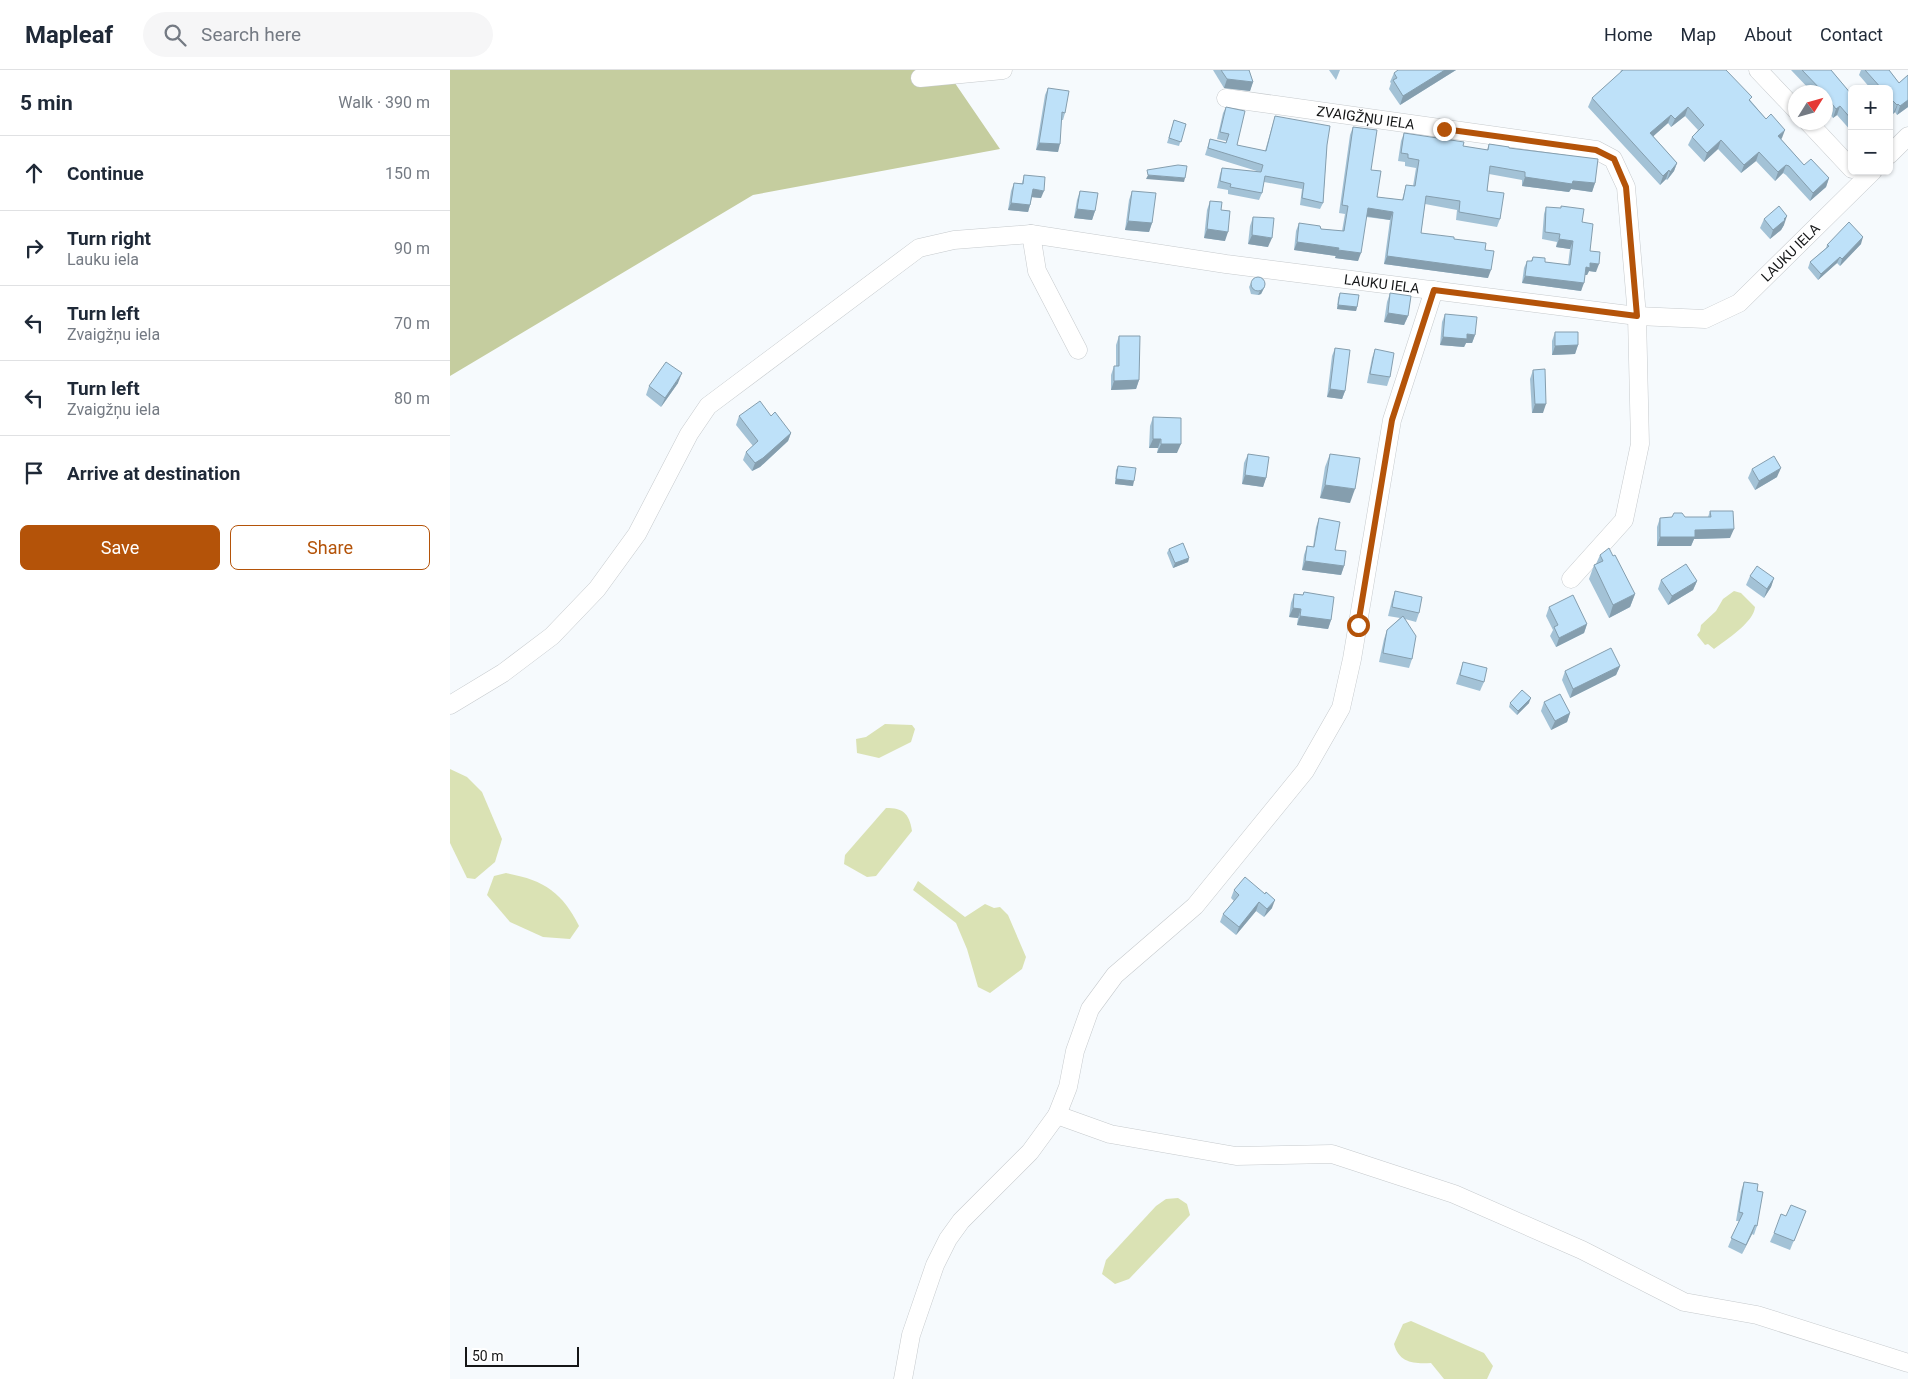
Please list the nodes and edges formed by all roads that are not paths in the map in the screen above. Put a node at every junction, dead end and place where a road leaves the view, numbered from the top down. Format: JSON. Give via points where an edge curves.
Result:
{"nodes":[{"id":1,"x":1002,"y":70,"type":"edge"},
{"id":2,"x":1758,"y":70,"type":"edge"},
{"id":3,"x":920,"y":78,"type":"dead end"},
{"id":4,"x":1226,"y":98,"type":"dead end"},
{"id":5,"x":1788,"y":102,"type":"edge"},
{"id":6,"x":1816,"y":130,"type":"edge"},
{"id":7,"x":1908,"y":136,"type":"edge"},
{"id":8,"x":1893,"y":151,"type":"edge"},
{"id":9,"x":1848,"y":160,"type":"edge"},
{"id":10,"x":1859,"y":175,"type":"edge"},
{"id":11,"x":1031,"y":234,"type":"junction"},
{"id":12,"x":1434,"y":290,"type":"junction"},
{"id":13,"x":1637,"y":316,"type":"junction"},
{"id":14,"x":1078,"y":350,"type":"dead end"},
{"id":15,"x":1571,"y":579,"type":"dead end"},
{"id":16,"x":450,"y":705,"type":"edge"},
{"id":17,"x":1057,"y":1115,"type":"junction"},
{"id":18,"x":1908,"y":1363,"type":"edge"},
{"id":19,"x":903,"y":1379,"type":"edge"}],
"edges":[{"from":1,"to":3,"type":"street"},
{"from":2,"to":5,"type":"street"},
{"from":4,"to":13,"type":"street","name":"ZVAIGŽŅU IELA","via":[[1596,150],[1614,159],[1626,187]]},
{"from":6,"to":9,"type":"street"},
{"from":7,"to":8,"type":"street"},
{"from":10,"to":13,"type":"street","name":"LAUKU IELA","via":[[1739,303],[1705,319]]},
{"from":11,"to":12,"type":"street","name":"LAUKU IELA","via":[[1226,264]]},
{"from":11,"to":14,"type":"street","via":[[1037,271]]},
{"from":11,"to":16,"type":"street","name":"LAUKU IELA","via":[[954,240],[919,248],[708,406],[637,534],[597,589],[552,636],[503,673]]},
{"from":12,"to":13,"type":"street","name":"LAUKU IELA"},
{"from":12,"to":17,"type":"street","via":[[1392,420],[1341,708],[1305,771],[1195,906],[1114,974],[1090,1010]]},
{"from":13,"to":15,"type":"street","name":"ZVAIGŽŅU IELA","via":[[1640,444],[1624,520]]},
{"from":17,"to":18,"type":"street","via":[[1110,1134],[1236,1156],[1332,1154],[1454,1194],[1582,1250],[1684,1302],[1757,1315]]},
{"from":17,"to":19,"type":"street","via":[[1030,1152],[961,1221],[948,1240],[934,1265],[912,1335]]}]}
